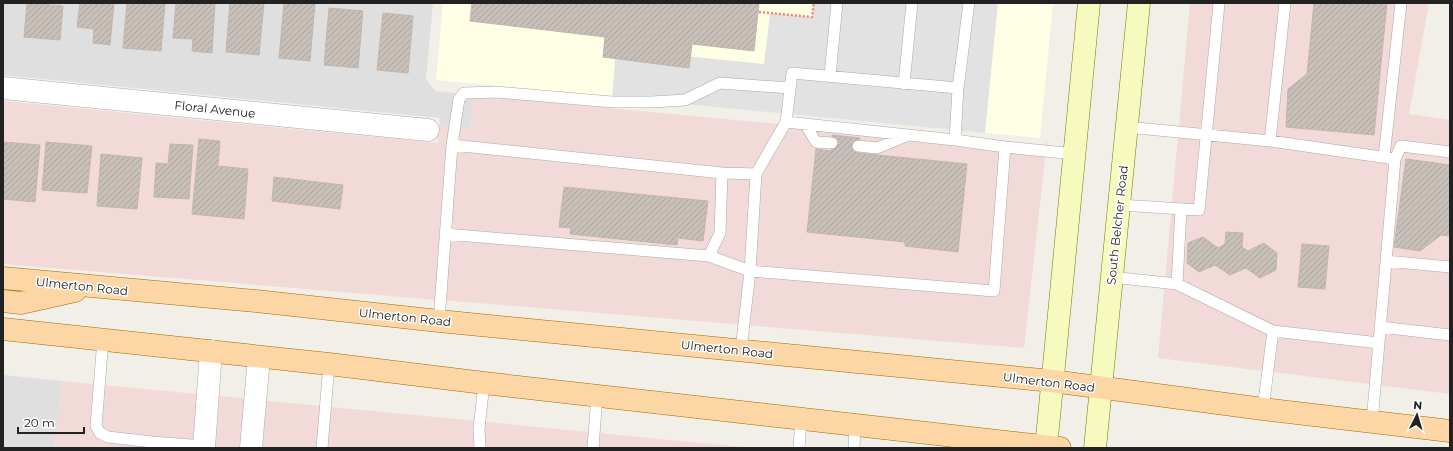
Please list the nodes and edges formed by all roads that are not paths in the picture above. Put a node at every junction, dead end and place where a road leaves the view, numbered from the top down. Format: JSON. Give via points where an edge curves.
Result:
{"nodes":[{"id":1,"x":837,"y":3,"type":"edge"},
{"id":2,"x":912,"y":3,"type":"edge"},
{"id":3,"x":969,"y":3,"type":"edge"},
{"id":4,"x":1089,"y":3,"type":"edge"},
{"id":5,"x":1139,"y":3,"type":"edge"},
{"id":6,"x":1219,"y":3,"type":"edge"},
{"id":7,"x":1285,"y":3,"type":"edge"},
{"id":8,"x":1401,"y":3,"type":"edge"},
{"id":9,"x":830,"y":76,"type":"junction"},
{"id":10,"x":904,"y":84,"type":"junction"},
{"id":11,"x":3,"y":88,"type":"edge"},
{"id":12,"x":790,"y":88,"type":"junction"},
{"id":13,"x":958,"y":88,"type":"junction"},
{"id":14,"x":786,"y":122,"type":"junction"},
{"id":15,"x":805,"y":124,"type":"junction"},
{"id":16,"x":1127,"y":127,"type":"junction"},
{"id":17,"x":428,"y":130,"type":"dead end"},
{"id":18,"x":908,"y":135,"type":"junction"},
{"id":19,"x":1207,"y":135,"type":"junction"},
{"id":20,"x":955,"y":140,"type":"junction"},
{"id":21,"x":1270,"y":142,"type":"junction"},
{"id":22,"x":832,"y":143,"type":"dead end"},
{"id":23,"x":452,"y":146,"type":"junction"},
{"id":24,"x":858,"y":146,"type":"dead end"},
{"id":25,"x":1005,"y":147,"type":"junction"},
{"id":26,"x":1450,"y":152,"type":"edge"},
{"id":27,"x":1075,"y":154,"type":"junction"},
{"id":28,"x":1390,"y":158,"type":"junction"},
{"id":29,"x":722,"y":173,"type":"junction"},
{"id":30,"x":756,"y":174,"type":"junction"},
{"id":31,"x":1120,"y":205,"type":"junction"},
{"id":32,"x":1181,"y":209,"type":"junction"},
{"id":33,"x":445,"y":234,"type":"junction"},
{"id":34,"x":709,"y":256,"type":"junction"},
{"id":35,"x":1386,"y":261,"type":"junction"},
{"id":36,"x":1450,"y":267,"type":"edge"},
{"id":37,"x":750,"y":271,"type":"junction"},
{"id":38,"x":1111,"y":277,"type":"junction"},
{"id":39,"x":3,"y":278,"type":"edge"},
{"id":40,"x":1177,"y":284,"type":"junction"},
{"id":41,"x":92,"y":287,"type":"junction"},
{"id":42,"x":3,"y":302,"type":"edge"},
{"id":43,"x":439,"y":321,"type":"junction"},
{"id":44,"x":1380,"y":327,"type":"junction"},
{"id":45,"x":3,"y":329,"type":"edge"},
{"id":46,"x":1273,"y":331,"type":"junction"},
{"id":47,"x":1450,"y":335,"type":"edge"},
{"id":48,"x":103,"y":339,"type":"junction"},
{"id":49,"x":1379,"y":343,"type":"junction"},
{"id":50,"x":741,"y":350,"type":"junction"},
{"id":51,"x":211,"y":351,"type":"junction"},
{"id":52,"x":259,"y":357,"type":"junction"},
{"id":53,"x":330,"y":364,"type":"junction"},
{"id":54,"x":1052,"y":382,"type":"junction"},
{"id":55,"x":484,"y":383,"type":"junction"},
{"id":56,"x":1100,"y":388,"type":"junction"},
{"id":57,"x":596,"y":396,"type":"junction"},
{"id":58,"x":1263,"y":409,"type":"junction"},
{"id":59,"x":802,"y":419,"type":"junction"},
{"id":60,"x":1372,"y":422,"type":"junction"},
{"id":61,"x":855,"y":425,"type":"junction"},
{"id":62,"x":1450,"y":431,"type":"edge"},
{"id":63,"x":152,"y":445,"type":"edge"},
{"id":64,"x":204,"y":447,"type":"edge"},
{"id":65,"x":251,"y":448,"type":"edge"},
{"id":66,"x":322,"y":448,"type":"edge"},
{"id":67,"x":480,"y":448,"type":"edge"},
{"id":68,"x":593,"y":448,"type":"edge"},
{"id":69,"x":799,"y":448,"type":"edge"},
{"id":70,"x":854,"y":448,"type":"edge"},
{"id":71,"x":1051,"y":448,"type":"edge"},
{"id":72,"x":1095,"y":448,"type":"edge"}],
"edges":[{"from":1,"to":9,"type":"lane"},
{"from":2,"to":10,"type":"lane"},
{"from":3,"to":13,"type":"lane"},
{"from":4,"to":27,"type":"main road"},
{"from":5,"to":16,"type":"main road","name":"South Belcher Road"},
{"from":6,"to":19,"type":"lane"},
{"from":7,"to":21,"type":"lane"},
{"from":8,"to":28,"type":"lane"},
{"from":9,"to":10,"type":"lane"},
{"from":9,"to":12,"type":"lane","via":[[792,73]]},
{"from":10,"to":13,"type":"lane"},
{"from":11,"to":17,"type":"street","name":"Floral Avenue"},
{"from":12,"to":14,"type":"lane"},
{"from":12,"to":23,"type":"lane","via":[[720,83],[685,100],[652,102],[612,102],[496,92],[464,93],[459,99]]},
{"from":13,"to":20,"type":"lane"},
{"from":14,"to":15,"type":"lane"},
{"from":14,"to":30,"type":"lane"},
{"from":15,"to":18,"type":"lane"},
{"from":15,"to":22,"type":"lane","via":[[816,142]]},
{"from":16,"to":19,"type":"lane"},
{"from":16,"to":31,"type":"main road","name":"South Belcher Road"},
{"from":18,"to":20,"type":"lane"},
{"from":18,"to":24,"type":"lane","via":[[877,148]]},
{"from":19,"to":21,"type":"lane"},
{"from":19,"to":32,"type":"lane","via":[[1199,210]]},
{"from":20,"to":25,"type":"lane"},
{"from":21,"to":28,"type":"lane"},
{"from":23,"to":29,"type":"lane"},
{"from":23,"to":33,"type":"lane"},
{"from":25,"to":27,"type":"lane"},
{"from":25,"to":37,"type":"lane","via":[[994,291]]},
{"from":26,"to":28,"type":"lane","via":[[1401,146]]},
{"from":27,"to":54,"type":"main road"},
{"from":28,"to":35,"type":"lane"},
{"from":29,"to":30,"type":"lane"},
{"from":29,"to":34,"type":"lane","via":[[720,233]]},
{"from":30,"to":37,"type":"lane"},
{"from":31,"to":32,"type":"lane"},
{"from":31,"to":38,"type":"main road","name":"South Belcher Road"},
{"from":32,"to":40,"type":"lane"},
{"from":33,"to":34,"type":"lane"},
{"from":33,"to":43,"type":"lane"},
{"from":34,"to":37,"type":"lane"},
{"from":35,"to":36,"type":"lane"},
{"from":35,"to":44,"type":"lane"},
{"from":37,"to":50,"type":"lane"},
{"from":38,"to":40,"type":"lane"},
{"from":38,"to":56,"type":"main road","name":"South Belcher Road"},
{"from":39,"to":41,"type":"main road","name":"Ulmerton Road"},
{"from":40,"to":46,"type":"lane"},
{"from":41,"to":42,"type":"main road","via":[[21,304]]},
{"from":41,"to":43,"type":"main road","name":"Ulmerton Road"},
{"from":43,"to":50,"type":"main road","name":"Ulmerton Road"},
{"from":44,"to":47,"type":"lane"},
{"from":44,"to":49,"type":"lane"},
{"from":45,"to":48,"type":"main road"},
{"from":46,"to":49,"type":"lane"},
{"from":46,"to":58,"type":"lane"},
{"from":48,"to":51,"type":"main road"},
{"from":48,"to":63,"type":"lane","via":[[96,426],[100,433],[108,438]]},
{"from":49,"to":60,"type":"lane"},
{"from":50,"to":54,"type":"main road","name":"Ulmerton Road"},
{"from":51,"to":52,"type":"main road"},
{"from":51,"to":64,"type":"street"},
{"from":52,"to":53,"type":"main road"},
{"from":52,"to":65,"type":"street"},
{"from":53,"to":55,"type":"main road"},
{"from":53,"to":66,"type":"lane"},
{"from":54,"to":56,"type":"main road","name":"Ulmerton Road"},
{"from":54,"to":71,"type":"main road"},
{"from":55,"to":57,"type":"main road"},
{"from":55,"to":67,"type":"lane","via":[[479,429]]},
{"from":56,"to":58,"type":"main road","name":"Ulmerton Road"},
{"from":56,"to":72,"type":"main road","name":"South Belcher Road"},
{"from":57,"to":59,"type":"main road"},
{"from":57,"to":68,"type":"lane"},
{"from":58,"to":60,"type":"main road","name":"Ulmerton Road"},
{"from":59,"to":61,"type":"main road"},
{"from":59,"to":69,"type":"lane"},
{"from":60,"to":62,"type":"main road","name":"Ulmerton Road"},
{"from":61,"to":70,"type":"lane"},
{"from":61,"to":71,"type":"main road"},
{"from":63,"to":64,"type":"lane"}]}
